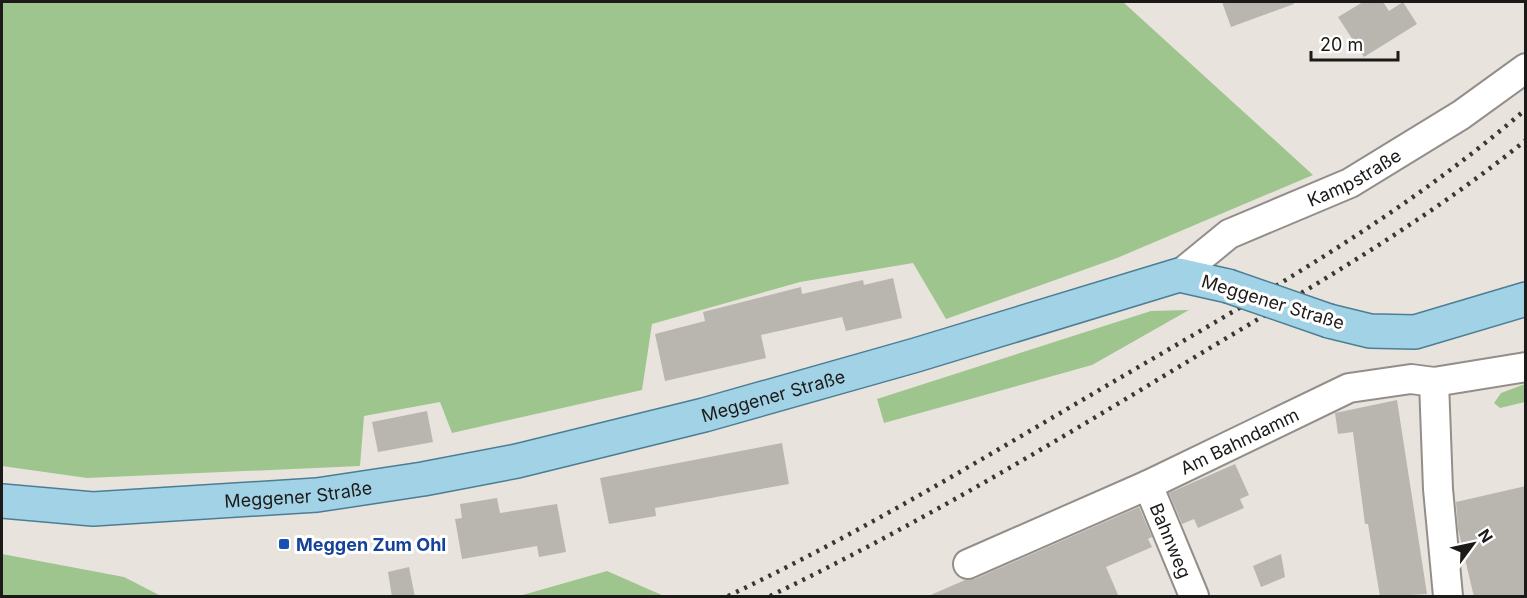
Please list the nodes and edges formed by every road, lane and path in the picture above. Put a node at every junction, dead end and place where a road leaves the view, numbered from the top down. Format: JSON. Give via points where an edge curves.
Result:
{"nodes":[{"id":1,"x":1526,"y":68,"type":"edge"},
{"id":2,"x":1179,"y":275,"type":"junction"},
{"id":3,"x":1526,"y":299,"type":"edge"},
{"id":4,"x":1526,"y":367,"type":"edge"},
{"id":5,"x":1434,"y":382,"type":"junction"},
{"id":6,"x":1148,"y":485,"type":"junction"},
{"id":7,"x":2,"y":501,"type":"edge"},
{"id":8,"x":968,"y":564,"type":"dead end"},
{"id":9,"x":1194,"y":597,"type":"edge"},
{"id":10,"x":1448,"y":597,"type":"edge"}],
"edges":[{"from":1,"to":2,"type":"street","name":"Kampstraße","via":[[1461,115],[1350,183],[1229,234]]},
{"from":2,"to":3,"type":"main road","name":"Meggener Straße","bridge":true,"via":[[1228,286],[1370,331],[1414,332]]},
{"from":2,"to":7,"type":"main road","name":"Meggener Straße","via":[[704,415],[517,461],[413,481],[316,495],[93,509]]},
{"from":4,"to":5,"type":"street","name":"Am Bahndamm"},
{"from":5,"to":6,"type":"street","name":"Am Bahndamm","via":[[1411,379],[1349,388]]},
{"from":5,"to":10,"type":"street"},
{"from":6,"to":8,"type":"street","name":"Am Bahndamm"},
{"from":6,"to":9,"type":"street","name":"Bahnweg"}]}
